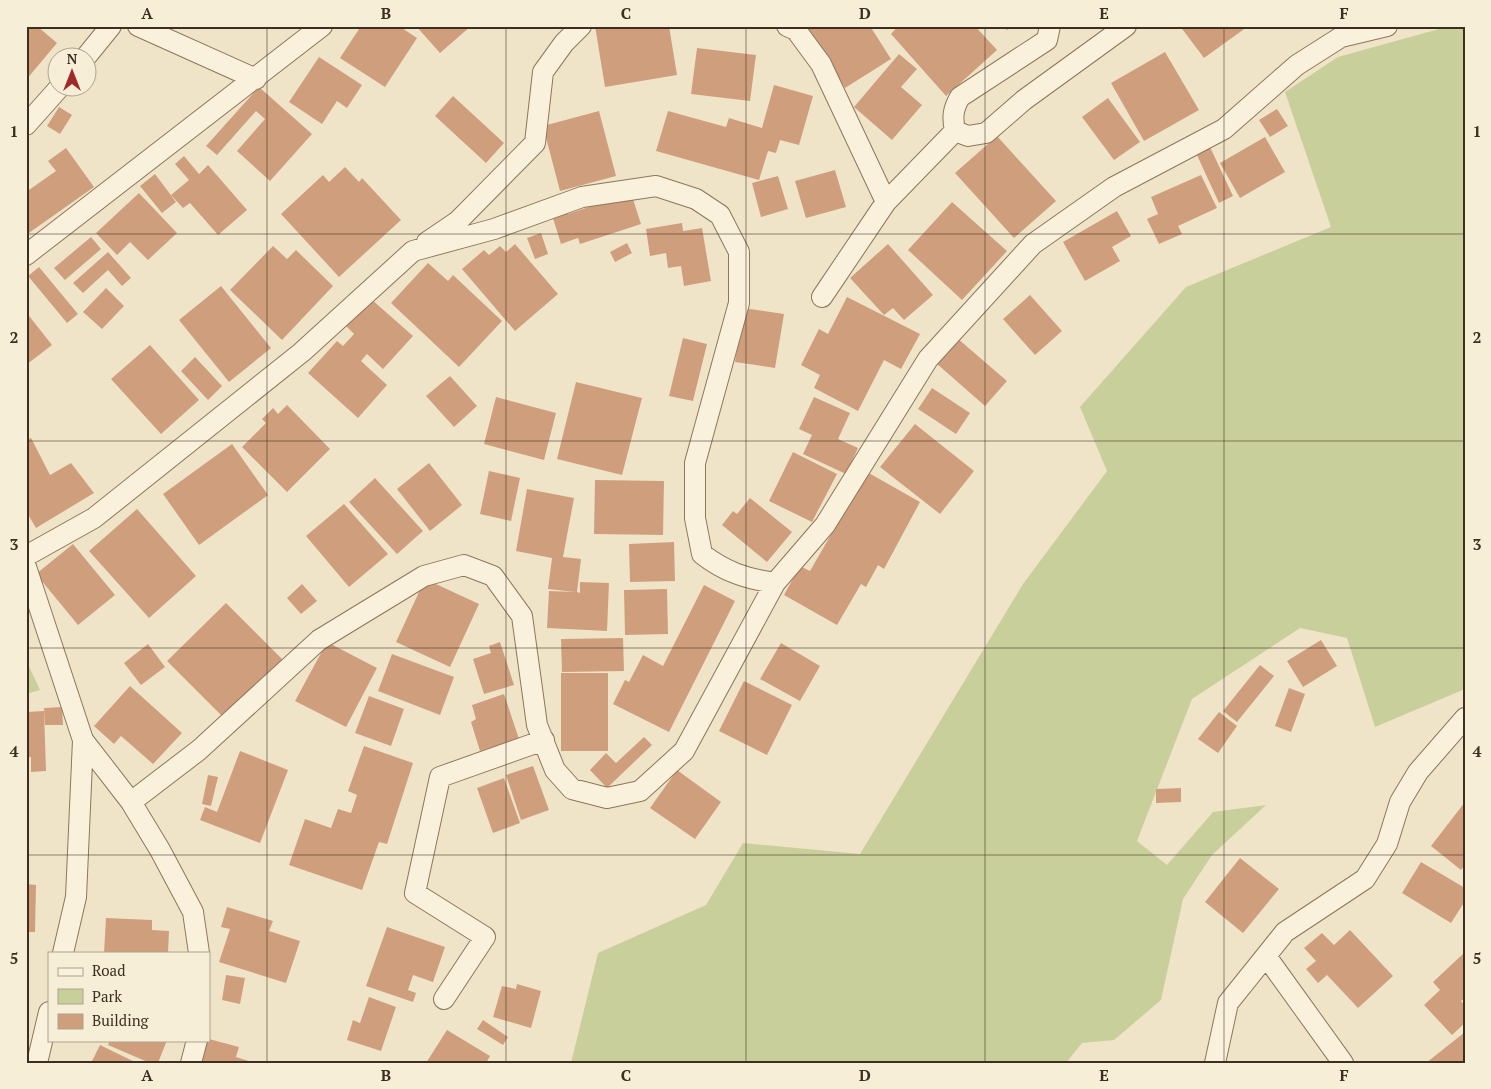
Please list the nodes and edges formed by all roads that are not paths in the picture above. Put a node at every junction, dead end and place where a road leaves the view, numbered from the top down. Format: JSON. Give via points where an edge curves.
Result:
{"nodes":[{"id":1,"x":112,"y":26,"type":"edge"},
{"id":2,"x":138,"y":26,"type":"edge"},
{"id":3,"x":322,"y":26,"type":"edge"},
{"id":4,"x":581,"y":26,"type":"edge"},
{"id":5,"x":787,"y":26,"type":"edge"},
{"id":6,"x":1050,"y":26,"type":"edge"},
{"id":7,"x":1126,"y":26,"type":"edge"},
{"id":8,"x":1387,"y":26,"type":"edge"},
{"id":9,"x":93,"y":48,"type":"edge"},
{"id":10,"x":256,"y":79,"type":"junction"},
{"id":11,"x":50,"y":98,"type":"edge"},
{"id":12,"x":26,"y":126,"type":"edge"},
{"id":13,"x":955,"y":132,"type":"junction"},
{"id":14,"x":886,"y":202,"type":"junction"},
{"id":15,"x":413,"y":251,"type":"junction"},
{"id":16,"x":26,"y":255,"type":"edge"},
{"id":17,"x":822,"y":297,"type":"dead end"},
{"id":18,"x":26,"y":556,"type":"edge"},
{"id":19,"x":26,"y":567,"type":"edge"},
{"id":20,"x":775,"y":583,"type":"junction"},
{"id":21,"x":1465,"y":718,"type":"edge"},
{"id":22,"x":83,"y":740,"type":"junction"},
{"id":23,"x":544,"y":740,"type":"junction"},
{"id":24,"x":131,"y":802,"type":"junction"},
{"id":25,"x":63,"y":952,"type":"edge"},
{"id":26,"x":199,"y":952,"type":"edge"},
{"id":27,"x":1266,"y":956,"type":"junction"},
{"id":28,"x":444,"y":999,"type":"dead end"},
{"id":29,"x":48,"y":1016,"type":"edge"},
{"id":30,"x":196,"y":1042,"type":"edge"},
{"id":31,"x":37,"y":1063,"type":"edge"},
{"id":32,"x":191,"y":1063,"type":"edge"},
{"id":33,"x":1215,"y":1063,"type":"edge"},
{"id":34,"x":1344,"y":1063,"type":"edge"}],
"edges":[{"from":1,"to":9,"type":"street"},
{"from":2,"to":10,"type":"street"},
{"from":3,"to":10,"type":"street"},
{"from":4,"to":15,"type":"street","via":[[543,72],[535,143],[458,221]]},
{"from":5,"to":14,"type":"street","via":[[796,30],[821,64]]},
{"from":6,"to":13,"type":"street","via":[[1046,40],[960,97],[952,119]]},
{"from":7,"to":13,"type":"street","via":[[1024,100],[986,133],[968,136]]},
{"from":8,"to":20,"type":"street","via":[[1341,37],[1298,65],[1224,129],[1114,187],[1033,244],[928,359],[825,525]]},
{"from":10,"to":16,"type":"street"},
{"from":11,"to":12,"type":"street"},
{"from":13,"to":14,"type":"street"},
{"from":14,"to":17,"type":"street"},
{"from":15,"to":18,"type":"street","via":[[302,352],[101,512]]},
{"from":15,"to":20,"type":"street","via":[[494,229],[582,197],[656,186],[696,199],[720,215],[739,252],[739,303],[695,463],[695,518],[702,554],[719,568],[748,579]]},
{"from":19,"to":22,"type":"street"},
{"from":20,"to":23,"type":"street","via":[[684,751],[640,791],[608,798],[572,790],[555,770]]},
{"from":21,"to":27,"type":"street","via":[[1418,772],[1400,802],[1387,844],[1365,880],[1286,932]]},
{"from":22,"to":24,"type":"street"},
{"from":22,"to":25,"type":"street","via":[[76,897]]},
{"from":23,"to":24,"type":"street","via":[[538,724],[522,616],[493,576],[464,565],[424,576],[319,640],[200,750]]},
{"from":23,"to":28,"type":"street","via":[[440,777],[415,894],[484,937]]},
{"from":24,"to":26,"type":"street","via":[[193,912]]},
{"from":27,"to":33,"type":"street","via":[[1228,1003]]},
{"from":27,"to":34,"type":"street"},
{"from":29,"to":31,"type":"street"},
{"from":30,"to":32,"type":"street"}]}
